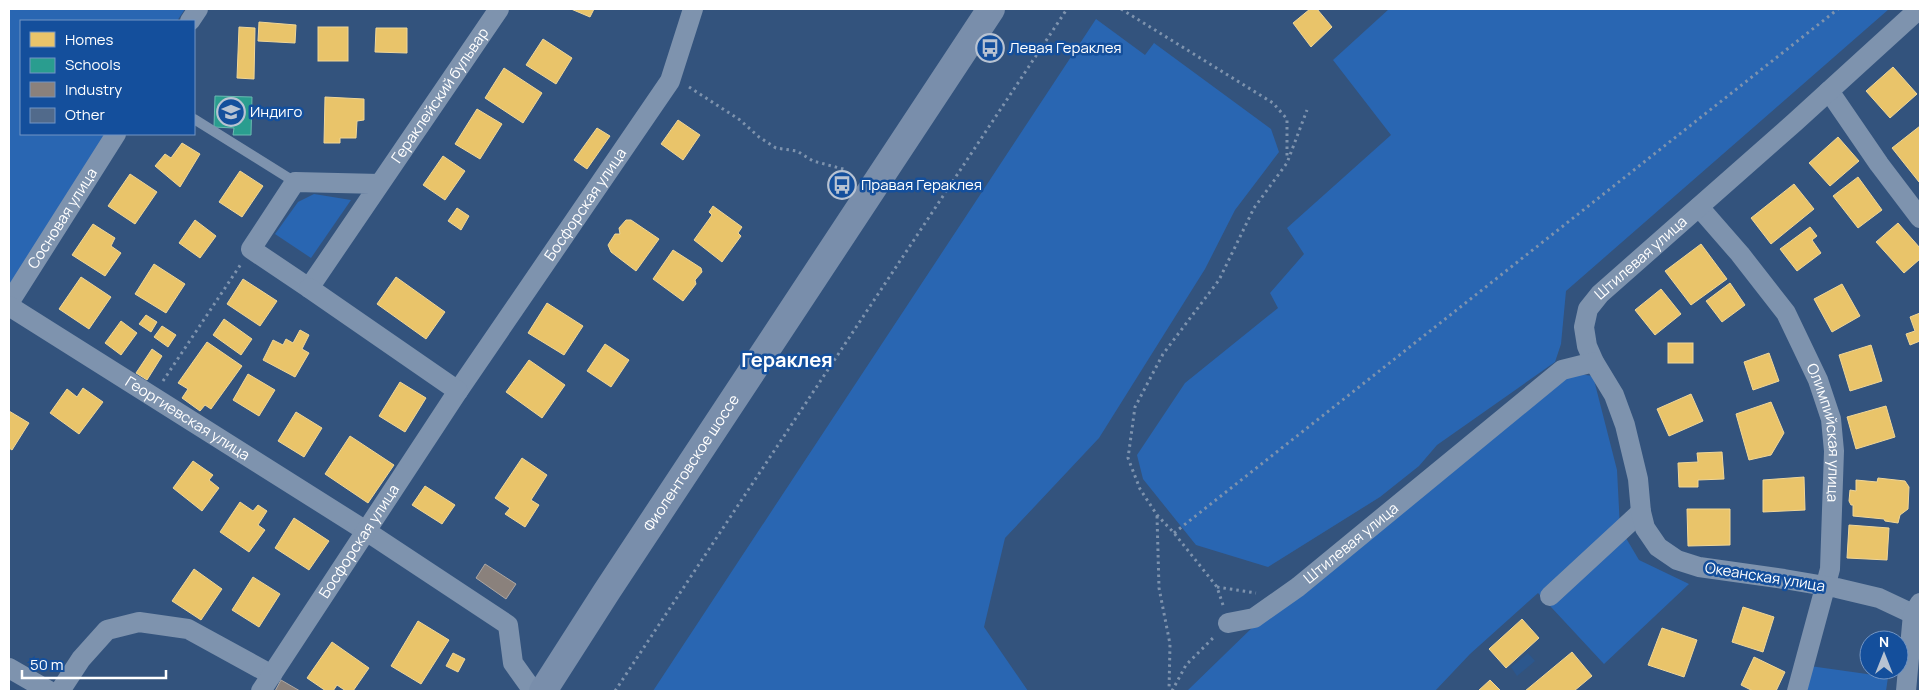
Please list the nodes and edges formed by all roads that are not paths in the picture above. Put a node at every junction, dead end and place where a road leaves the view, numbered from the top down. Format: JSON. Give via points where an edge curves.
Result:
{"nodes":[{"id":1,"x":198,"y":9,"type":"edge"},
{"id":2,"x":499,"y":9,"type":"edge"},
{"id":3,"x":693,"y":9,"type":"edge"},
{"id":4,"x":991,"y":9,"type":"edge"},
{"id":5,"x":1919,"y":9,"type":"edge"},
{"id":6,"x":191,"y":20,"type":"edge"},
{"id":7,"x":1829,"y":91,"type":"junction"},
{"id":8,"x":195,"y":120,"type":"edge"},
{"id":9,"x":115,"y":135,"type":"edge"},
{"id":10,"x":295,"y":182,"type":"junction"},
{"id":11,"x":380,"y":184,"type":"junction"},
{"id":12,"x":1699,"y":207,"type":"junction"},
{"id":13,"x":1920,"y":218,"type":"edge"},
{"id":14,"x":308,"y":288,"type":"junction"},
{"id":15,"x":9,"y":304,"type":"edge"},
{"id":16,"x":1594,"y":362,"type":"junction"},
{"id":17,"x":458,"y":391,"type":"junction"},
{"id":18,"x":1641,"y":512,"type":"junction"},
{"id":19,"x":366,"y":532,"type":"junction"},
{"id":20,"x":1826,"y":586,"type":"junction"},
{"id":21,"x":1550,"y":596,"type":"dead end"},
{"id":22,"x":1916,"y":608,"type":"edge"},
{"id":23,"x":1228,"y":623,"type":"road end"},
{"id":24,"x":9,"y":668,"type":"edge"},
{"id":25,"x":272,"y":675,"type":"junction"},
{"id":26,"x":48,"y":691,"type":"edge"},
{"id":27,"x":60,"y":691,"type":"edge"},
{"id":28,"x":261,"y":691,"type":"edge"},
{"id":29,"x":534,"y":691,"type":"edge"},
{"id":30,"x":543,"y":691,"type":"edge"},
{"id":31,"x":1797,"y":691,"type":"edge"},
{"id":32,"x":1906,"y":691,"type":"edge"}],
"edges":[{"from":1,"to":6,"type":"street"},
{"from":2,"to":11,"type":"street","name":"Гераклейский бульвар"},
{"from":3,"to":17,"type":"street","name":"Босфорская улица","via":[[671,76],[659,96]]},
{"from":4,"to":30,"type":"main road","name":"Фиолентовское шоссе"},
{"from":5,"to":7,"type":"street","name":"Штилевая улица"},
{"from":7,"to":12,"type":"street","name":"Штилевая улица"},
{"from":7,"to":13,"type":"street"},
{"from":8,"to":10,"type":"lane"},
{"from":9,"to":15,"type":"street","name":"Сосновая улица"},
{"from":10,"to":11,"type":"street"},
{"from":10,"to":14,"type":"street","via":[[251,249]]},
{"from":11,"to":14,"type":"street","name":"Гераклейский бульвар"},
{"from":12,"to":16,"type":"street","name":"Штилевая улица","via":[[1600,294],[1588,309],[1584,327]]},
{"from":12,"to":20,"type":"street","name":"Олимпийская улица","via":[[1786,314],[1823,392],[1831,419],[1834,451],[1830,569]]},
{"from":14,"to":17,"type":"street"},
{"from":15,"to":19,"type":"street","name":"Георгиевская улица"},
{"from":16,"to":18,"type":"street","name":"Океанская улица","via":[[1614,395],[1625,425],[1638,479]]},
{"from":16,"to":23,"type":"street","name":"Штилевая улица","via":[[1562,370],[1298,587],[1254,618]]},
{"from":17,"to":19,"type":"street","name":"Босфорская улица"},
{"from":18,"to":20,"type":"street","name":"Океанская улица","via":[[1645,528],[1658,547],[1677,560],[1700,567]]},
{"from":18,"to":21,"type":"street"},
{"from":19,"to":25,"type":"street","name":"Босфорская улица"},
{"from":19,"to":29,"type":"street","name":"Георгиевская улица","via":[[508,626],[513,663]]},
{"from":20,"to":22,"type":"street","name":"Океанская улица"},
{"from":20,"to":31,"type":"street","name":"Олимпийская улица"},
{"from":22,"to":32,"type":"street"},
{"from":24,"to":26,"type":"street"},
{"from":25,"to":27,"type":"street","via":[[188,629],[138,622],[107,630],[81,659]]},
{"from":25,"to":28,"type":"street","name":"Босфорская улица"}]}
